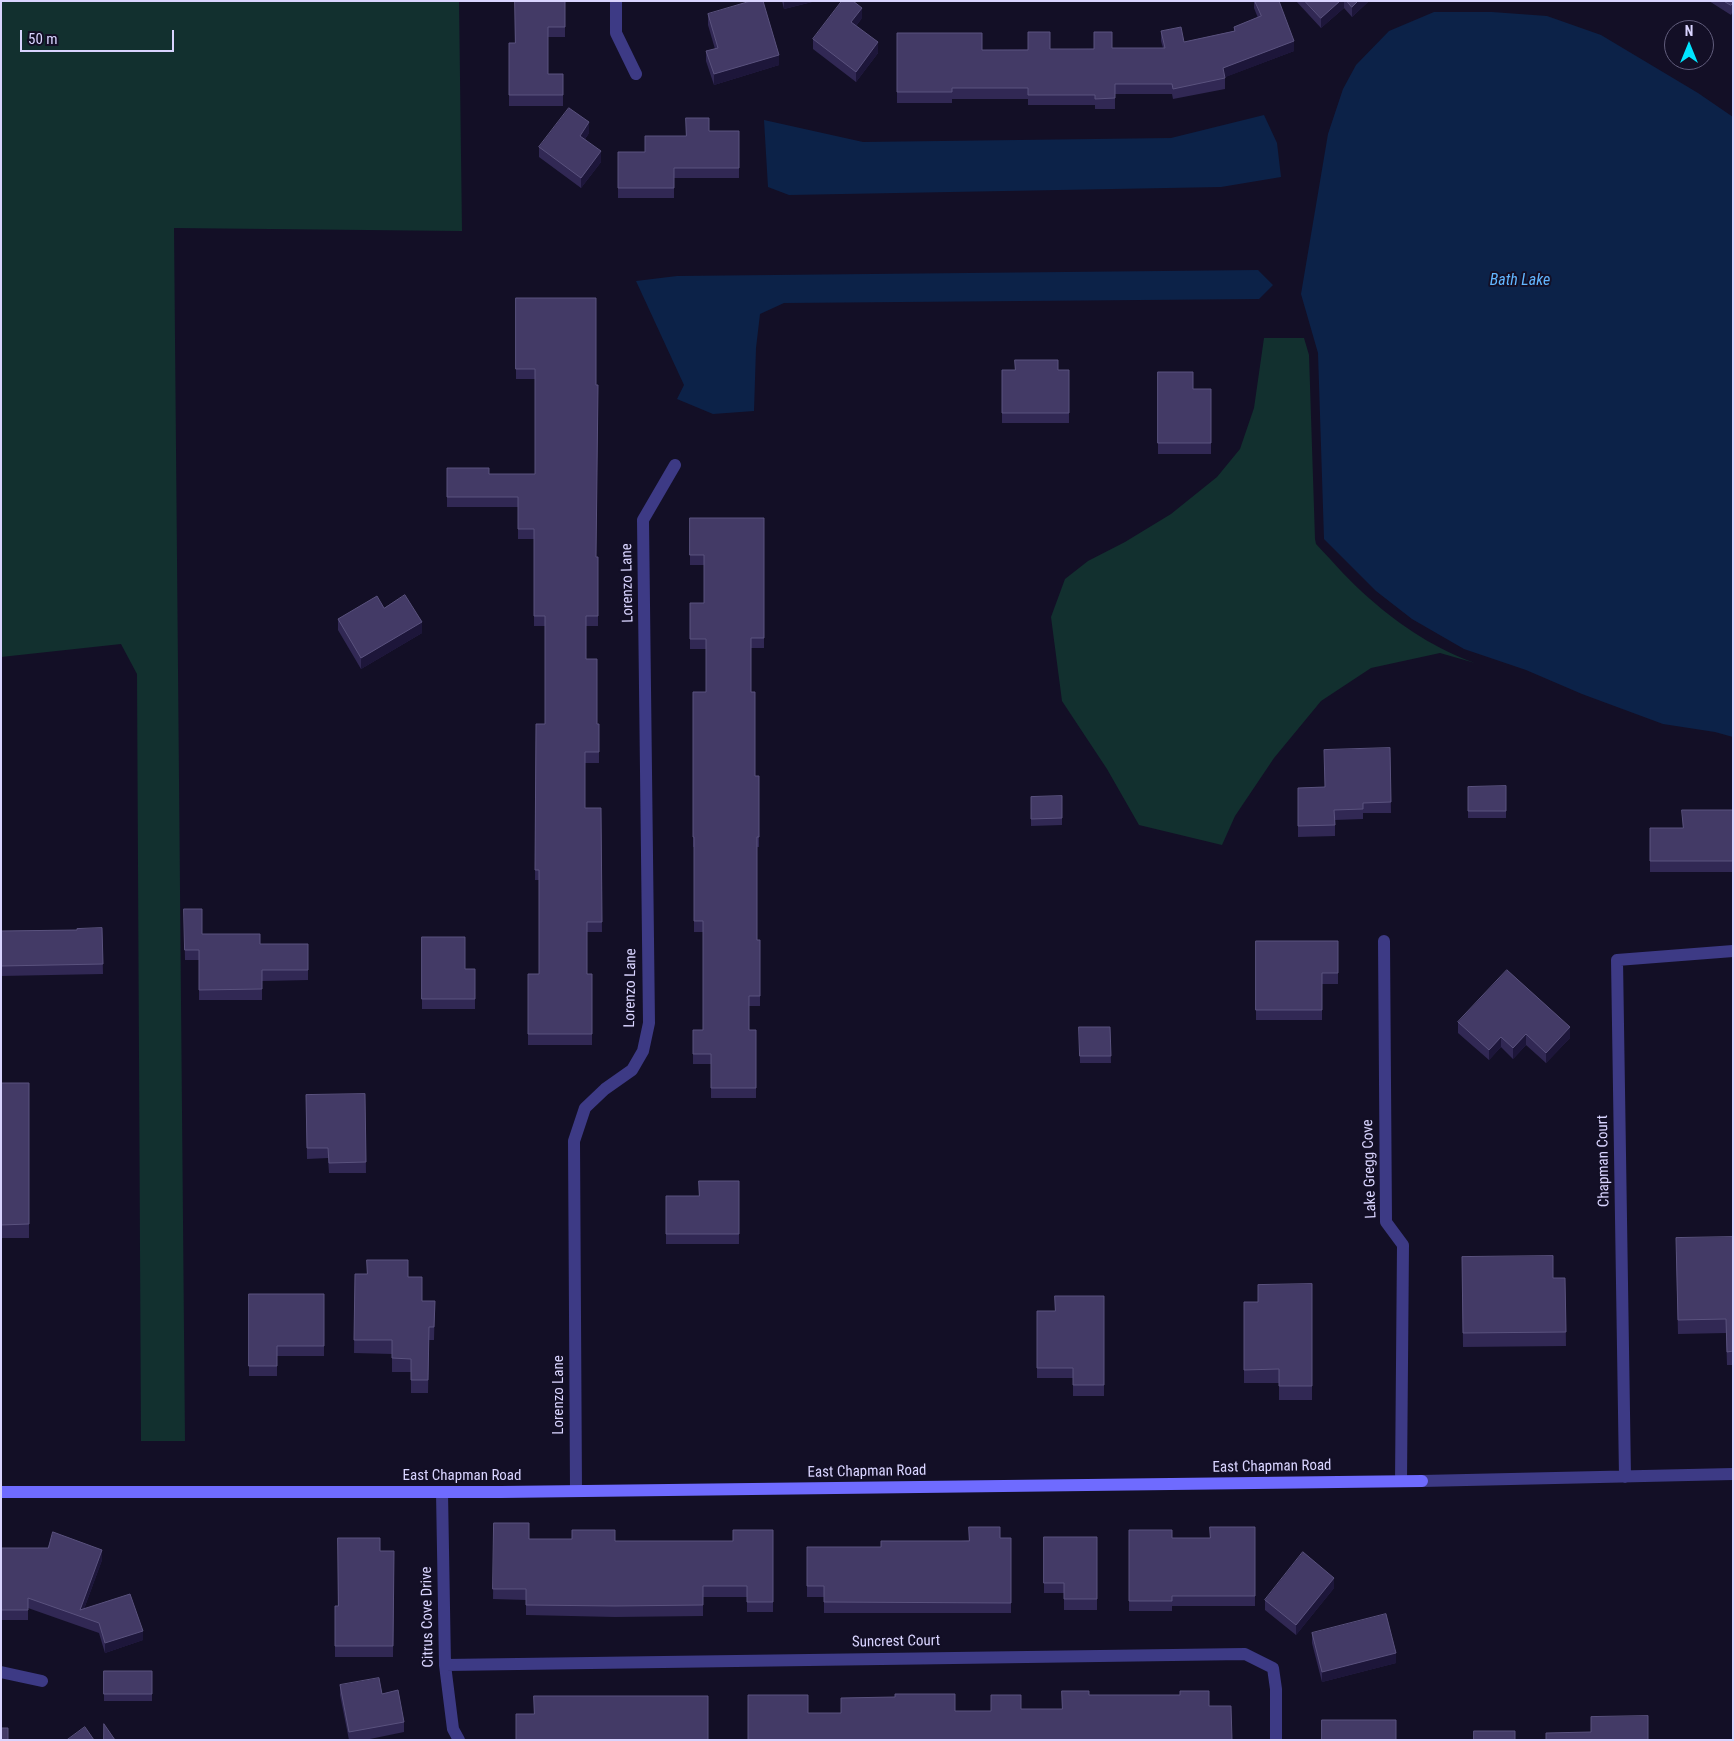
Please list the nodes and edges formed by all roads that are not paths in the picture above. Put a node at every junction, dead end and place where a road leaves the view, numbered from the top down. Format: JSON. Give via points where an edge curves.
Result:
{"nodes":[{"id":1,"x":616,"y":1,"type":"edge"},
{"id":2,"x":636,"y":74,"type":"dead end"},
{"id":3,"x":675,"y":465,"type":"dead end"},
{"id":4,"x":1384,"y":940,"type":"dead end"},
{"id":5,"x":1733,"y":951,"type":"edge"},
{"id":6,"x":1733,"y":1474,"type":"edge"},
{"id":7,"x":1624,"y":1477,"type":"junction"},
{"id":8,"x":1401,"y":1481,"type":"junction"},
{"id":9,"x":1,"y":1492,"type":"edge"},
{"id":10,"x":442,"y":1492,"type":"junction"},
{"id":11,"x":576,"y":1492,"type":"junction"},
{"id":12,"x":445,"y":1665,"type":"junction"},
{"id":13,"x":1,"y":1672,"type":"edge"},
{"id":14,"x":42,"y":1681,"type":"dead end"},
{"id":15,"x":458,"y":1740,"type":"edge"},
{"id":16,"x":1276,"y":1740,"type":"edge"}],
"edges":[{"from":1,"to":2,"type":"street","via":[[616,33]]},
{"from":3,"to":11,"type":"street","name":"Lorenzo Lane","via":[[643,520],[649,1023],[643,1051],[632,1070],[585,1108],[574,1141]]},
{"from":4,"to":8,"type":"street","name":"Lake Gregg Cove","via":[[1386,1222],[1403,1245]]},
{"from":5,"to":7,"type":"street","name":"Chapman Court","via":[[1617,960]]},
{"from":6,"to":7,"type":"street","name":"East Chapman Road"},
{"from":7,"to":8,"type":"street","name":"East Chapman Road"},
{"from":8,"to":11,"type":"street","name":"East Chapman Road"},
{"from":9,"to":10,"type":"street","name":"East Chapman Road"},
{"from":10,"to":11,"type":"street","name":"East Chapman Road"},
{"from":10,"to":12,"type":"street","name":"Citrus Cove Drive"},
{"from":12,"to":15,"type":"street","name":"Citrus Cove Drive","via":[[453,1729]]},
{"from":12,"to":16,"type":"street","name":"Suncrest Court","via":[[1245,1654],[1273,1668]]},
{"from":13,"to":14,"type":"street"}]}
